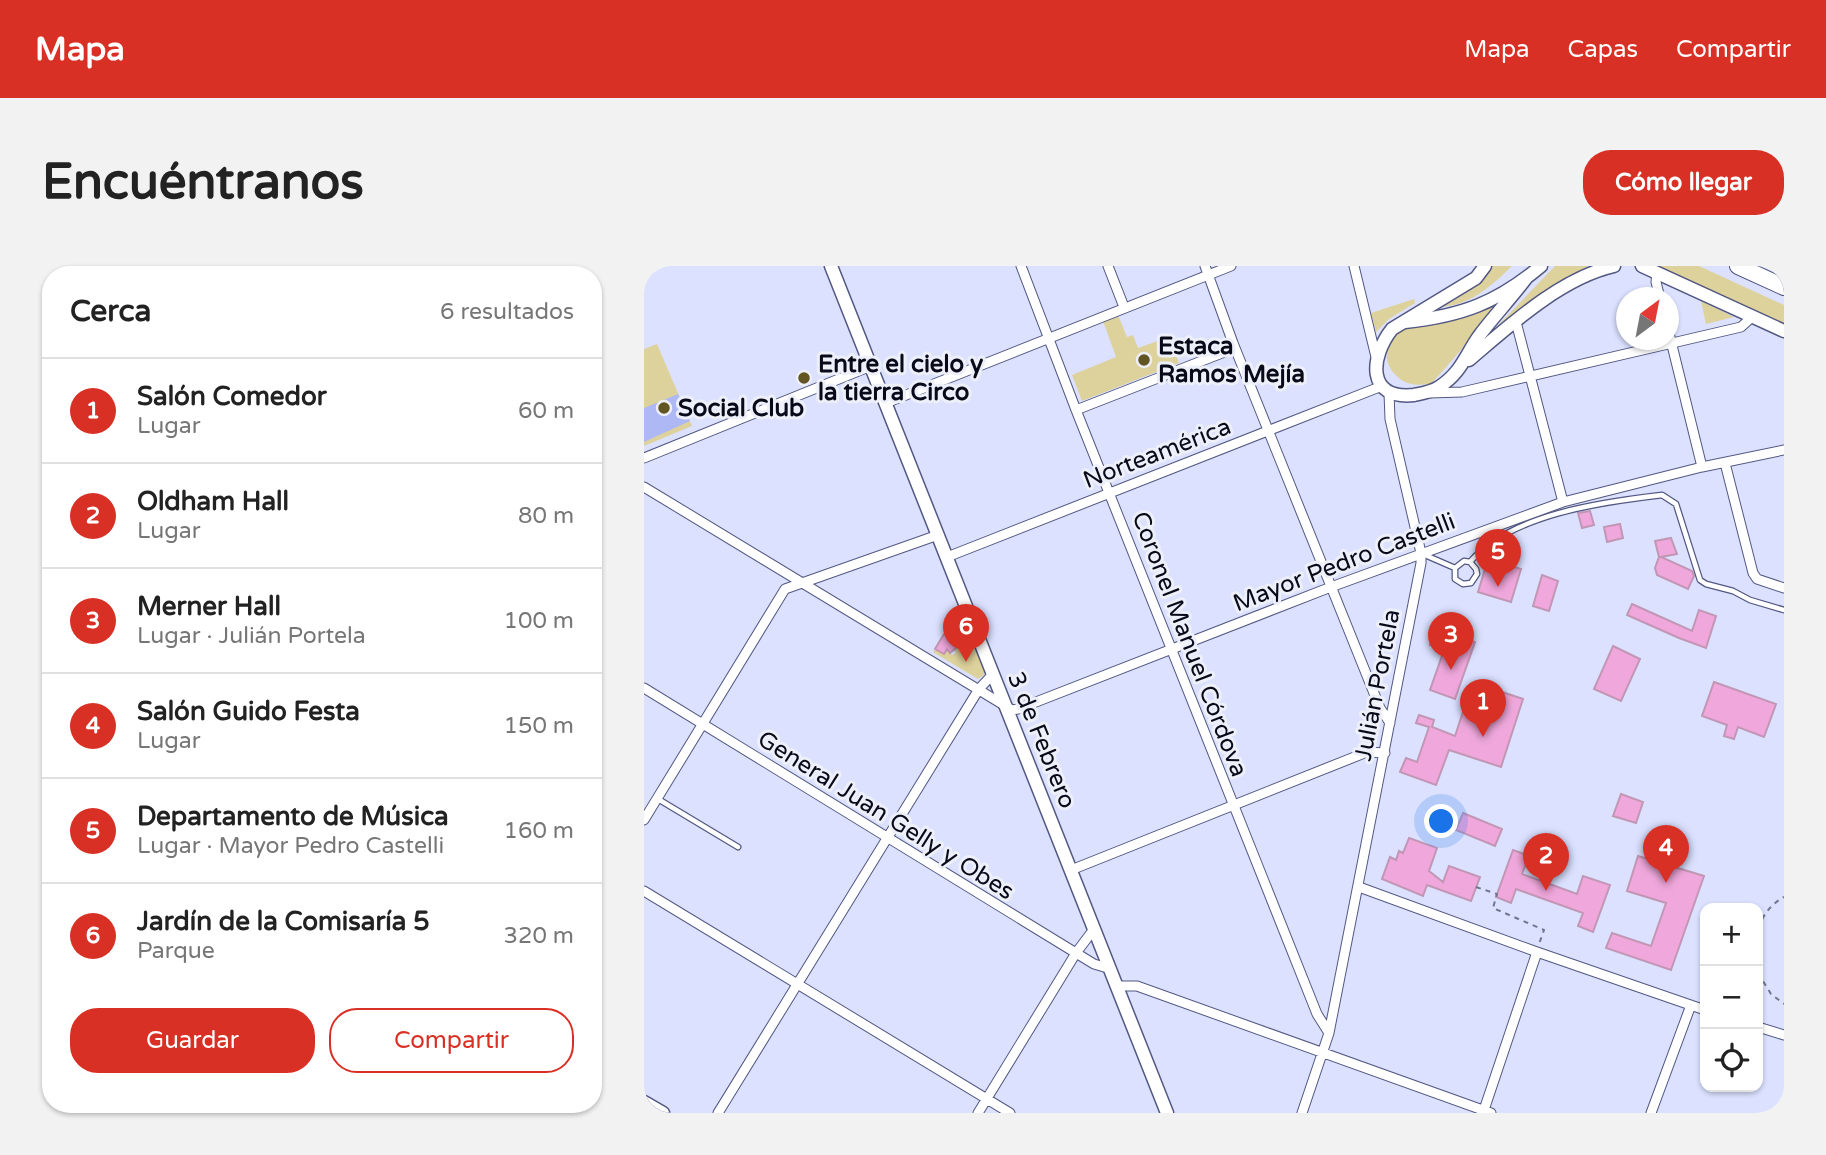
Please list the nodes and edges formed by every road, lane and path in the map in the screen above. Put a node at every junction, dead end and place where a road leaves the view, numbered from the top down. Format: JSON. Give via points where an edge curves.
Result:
{"nodes":[{"id":1,"x":831,"y":266,"type":"edge"},
{"id":2,"x":1021,"y":266,"type":"edge"},
{"id":3,"x":1108,"y":266,"type":"edge"},
{"id":4,"x":1231,"y":266,"type":"edge"},
{"id":5,"x":1354,"y":266,"type":"edge"},
{"id":6,"x":1485,"y":266,"type":"edge"},
{"id":7,"x":1541,"y":266,"type":"edge"},
{"id":8,"x":1614,"y":266,"type":"edge"},
{"id":9,"x":1642,"y":266,"type":"edge"},
{"id":10,"x":1738,"y":266,"type":"edge"},
{"id":11,"x":1206,"y":271,"type":"edge"},
{"id":12,"x":1657,"y":272,"type":"junction"},
{"id":13,"x":1527,"y":277,"type":"junction"},
{"id":14,"x":1657,"y":287,"type":"edge"},
{"id":15,"x":1784,"y":287,"type":"edge"},
{"id":16,"x":1124,"y":307,"type":"junction"},
{"id":17,"x":1752,"y":317,"type":"junction"},
{"id":18,"x":1401,"y":322,"type":"junction"},
{"id":19,"x":1516,"y":322,"type":"junction"},
{"id":20,"x":1784,"y":331,"type":"edge"},
{"id":21,"x":1049,"y":337,"type":"junction"},
{"id":22,"x":1679,"y":341,"type":"edge"},
{"id":23,"x":1235,"y":348,"type":"junction"},
{"id":24,"x":1642,"y":350,"type":"edge"},
{"id":25,"x":1674,"y":350,"type":"edge"},
{"id":26,"x":1376,"y":357,"type":"junction"},
{"id":27,"x":1463,"y":365,"type":"junction"},
{"id":28,"x":871,"y":366,"type":"junction"},
{"id":29,"x":1531,"y":376,"type":"junction"},
{"id":30,"x":1386,"y":390,"type":"junction"},
{"id":31,"x":1428,"y":393,"type":"junction"},
{"id":32,"x":886,"y":403,"type":"junction"},
{"id":33,"x":1076,"y":410,"type":"junction"},
{"id":34,"x":1269,"y":432,"type":"junction"},
{"id":35,"x":1784,"y":450,"type":"edge"},
{"id":36,"x":644,"y":458,"type":"edge"},
{"id":37,"x":1725,"y":463,"type":"junction"},
{"id":38,"x":1702,"y":467,"type":"junction"},
{"id":39,"x":644,"y":487,"type":"edge"},
{"id":40,"x":1110,"y":494,"type":"junction"},
{"id":41,"x":1563,"y":502,"type":"junction"},
{"id":42,"x":938,"y":535,"type":"junction"},
{"id":43,"x":1421,"y":553,"type":"junction"},
{"id":44,"x":947,"y":557,"type":"junction"},
{"id":45,"x":1470,"y":562,"type":"junction"},
{"id":46,"x":1455,"y":568,"type":"junction"},
{"id":47,"x":803,"y":583,"type":"junction"},
{"id":48,"x":1331,"y":587,"type":"junction"},
{"id":49,"x":1784,"y":588,"type":"edge"},
{"id":50,"x":1784,"y":610,"type":"edge"},
{"id":51,"x":1171,"y":650,"type":"junction"},
{"id":52,"x":993,"y":674,"type":"junction"},
{"id":53,"x":644,"y":688,"type":"edge"},
{"id":54,"x":979,"y":689,"type":"junction"},
{"id":55,"x":1007,"y":708,"type":"junction"},
{"id":56,"x":1390,"y":723,"type":"junction"},
{"id":57,"x":703,"y":724,"type":"junction"},
{"id":58,"x":1385,"y":752,"type":"junction"},
{"id":59,"x":658,"y":798,"type":"junction"},
{"id":60,"x":1233,"y":806,"type":"junction"},
{"id":61,"x":644,"y":820,"type":"edge"},
{"id":62,"x":888,"y":839,"type":"junction"},
{"id":63,"x":738,"y":847,"type":"dead end"},
{"id":64,"x":1071,"y":870,"type":"junction"},
{"id":65,"x":1359,"y":887,"type":"junction"},
{"id":66,"x":1476,"y":887,"type":"dead end"},
{"id":67,"x":644,"y":891,"type":"edge"},
{"id":68,"x":1784,"y":897,"type":"edge"},
{"id":69,"x":1763,"y":916,"type":"edge"},
{"id":70,"x":1094,"y":929,"type":"junction"},
{"id":71,"x":1537,"y":952,"type":"junction"},
{"id":72,"x":1076,"y":953,"type":"junction"},
{"id":73,"x":1111,"y":969,"type":"junction"},
{"id":74,"x":1763,"y":981,"type":"edge"},
{"id":75,"x":798,"y":986,"type":"junction"},
{"id":76,"x":1117,"y":986,"type":"junction"},
{"id":77,"x":1784,"y":1004,"type":"edge"},
{"id":78,"x":1691,"y":1005,"type":"junction"},
{"id":79,"x":1700,"y":1008,"type":"edge"},
{"id":80,"x":1763,"y":1029,"type":"edge"},
{"id":81,"x":1329,"y":1034,"type":"junction"},
{"id":82,"x":1784,"y":1035,"type":"edge"},
{"id":83,"x":1323,"y":1052,"type":"junction"},
{"id":84,"x":986,"y":1099,"type":"junction"},
{"id":85,"x":644,"y":1102,"type":"edge"},
{"id":86,"x":1486,"y":1112,"type":"edge"},
{"id":87,"x":663,"y":1113,"type":"edge"},
{"id":88,"x":718,"y":1113,"type":"edge"},
{"id":89,"x":978,"y":1113,"type":"edge"},
{"id":90,"x":1010,"y":1113,"type":"edge"},
{"id":91,"x":1167,"y":1113,"type":"edge"},
{"id":92,"x":1302,"y":1113,"type":"edge"},
{"id":93,"x":1651,"y":1113,"type":"edge"}],
"edges":[{"from":1,"to":28,"type":"main road","name":"3 de Febrero"},
{"from":2,"to":21,"type":"street","name":"Coronel Manuel Córdova"},
{"from":3,"to":16,"type":"street"},
{"from":4,"to":11,"type":"street"},
{"from":5,"to":26,"type":"street","name":"Julián Portela"},
{"from":6,"to":18,"type":"main road","via":[[1476,278]]},
{"from":7,"to":13,"type":"main road"},
{"from":8,"to":19,"type":"main road","via":[[1578,278]]},
{"from":9,"to":12,"type":"main road"},
{"from":10,"to":15,"type":"highway"},
{"from":11,"to":16,"type":"street"},
{"from":11,"to":23,"type":"street"},
{"from":12,"to":14,"type":"street"},
{"from":12,"to":17,"type":"main road"},
{"from":13,"to":18,"type":"main road","via":[[1459,314]]},
{"from":13,"to":27,"type":"main road"},
{"from":16,"to":21,"type":"street"},
{"from":17,"to":20,"type":"main road"},
{"from":17,"to":22,"type":"street","name":"Norteamérica","via":[[1741,327]]},
{"from":18,"to":26,"type":"main road","via":[[1385,338]]},
{"from":19,"to":27,"type":"main road"},
{"from":19,"to":29,"type":"street"},
{"from":21,"to":32,"type":"street"},
{"from":21,"to":33,"type":"street","name":"Coronel Manuel Córdova"},
{"from":23,"to":33,"type":"street"},
{"from":23,"to":34,"type":"street"},
{"from":24,"to":29,"type":"street","name":"Norteamérica"},
{"from":25,"to":38,"type":"street"},
{"from":26,"to":30,"type":"main road","name":"Julián Portela"},
{"from":27,"to":31,"type":"main road"},
{"from":28,"to":32,"type":"main road","name":"3 de Febrero"},
{"from":28,"to":36,"type":"street"},
{"from":29,"to":31,"type":"street","name":"Norteamérica","via":[[1462,392]]},
{"from":29,"to":41,"type":"street"},
{"from":30,"to":31,"type":"main road","name":"Norteamérica","via":[[1402,396]]},
{"from":30,"to":34,"type":"street","name":"Norteamérica"},
{"from":30,"to":43,"type":"street","name":"Julián Portela"},
{"from":32,"to":42,"type":"main road","name":"3 de Febrero"},
{"from":33,"to":40,"type":"street","name":"Coronel Manuel Córdova"},
{"from":34,"to":40,"type":"street","name":"Norteamérica"},
{"from":34,"to":48,"type":"street"},
{"from":35,"to":37,"type":"street","name":"Mayor Pedro Castelli"},
{"from":37,"to":38,"type":"street","name":"Mayor Pedro Castelli"},
{"from":37,"to":49,"type":"street","via":[[1749,564],[1757,579]]},
{"from":38,"to":41,"type":"street","name":"Mayor Pedro Castelli"},
{"from":39,"to":47,"type":"street"},
{"from":40,"to":44,"type":"street","name":"Norteamérica"},
{"from":40,"to":51,"type":"street","name":"Coronel Manuel Córdova"},
{"from":41,"to":43,"type":"street","name":"Mayor Pedro Castelli"},
{"from":42,"to":44,"type":"main road","name":"3 de Febrero"},
{"from":42,"to":47,"type":"street"},
{"from":43,"to":46,"type":"lane"},
{"from":43,"to":48,"type":"street","name":"Mayor Pedro Castelli"},
{"from":43,"to":56,"type":"street","name":"Julián Portela"},
{"from":44,"to":52,"type":"main road","name":"3 de Febrero"},
{"from":45,"to":46,"type":"lane"},
{"from":45,"to":46,"type":"lane","via":[[1477,574],[1471,583],[1458,582]]},
{"from":45,"to":50,"type":"lane","via":[[1513,530],[1575,509],[1662,495],[1676,504],[1700,580]]},
{"from":47,"to":54,"type":"street"},
{"from":47,"to":57,"type":"street","via":[[785,589]]},
{"from":48,"to":51,"type":"street","name":"Mayor Pedro Castelli"},
{"from":48,"to":56,"type":"street"},
{"from":51,"to":55,"type":"street","name":"Mayor Pedro Castelli","via":[[1018,709]]},
{"from":51,"to":60,"type":"street","name":"Coronel Manuel Córdova"},
{"from":52,"to":54,"type":"street"},
{"from":52,"to":55,"type":"main road","name":"3 de Febrero"},
{"from":53,"to":57,"type":"street","name":"General Juan Gelly y Obes"},
{"from":54,"to":55,"type":"street"},
{"from":54,"to":62,"type":"street"},
{"from":55,"to":64,"type":"main road","name":"3 de Febrero"},
{"from":56,"to":58,"type":"street","name":"Julián Portela"},
{"from":57,"to":59,"type":"street"},
{"from":57,"to":62,"type":"street","name":"General Juan Gelly y Obes"},
{"from":58,"to":60,"type":"street","via":[[1367,752]]},
{"from":58,"to":65,"type":"street","name":"Julián Portela"},
{"from":59,"to":61,"type":"street"},
{"from":59,"to":63,"type":"lane"},
{"from":60,"to":64,"type":"street"},
{"from":60,"to":81,"type":"street","name":"Coronel Manuel Córdova"},
{"from":62,"to":72,"type":"street","name":"General Juan Gelly y Obes"},
{"from":62,"to":75,"type":"street"},
{"from":64,"to":70,"type":"main road","name":"3 de Febrero"},
{"from":65,"to":71,"type":"street"},
{"from":65,"to":81,"type":"street","name":"Julián Portela"},
{"from":66,"to":71,"type":"path","via":[[1497,894],[1493,908],[1544,930]]},
{"from":67,"to":75,"type":"street"},
{"from":68,"to":69,"type":"path"},
{"from":70,"to":72,"type":"street"},
{"from":70,"to":73,"type":"main road","name":"3 de Febrero"},
{"from":71,"to":78,"type":"street"},
{"from":71,"to":86,"type":"street"},
{"from":72,"to":73,"type":"street","name":"General Juan Gelly y Obes"},
{"from":72,"to":84,"type":"street"},
{"from":73,"to":76,"type":"main road","name":"3 de Febrero"},
{"from":74,"to":77,"type":"path"},
{"from":75,"to":84,"type":"street"},
{"from":75,"to":88,"type":"street"},
{"from":76,"to":83,"type":"street","via":[[1137,986]]},
{"from":76,"to":91,"type":"main road","name":"3 de Febrero"},
{"from":78,"to":79,"type":"street"},
{"from":78,"to":93,"type":"street"},
{"from":80,"to":82,"type":"street"},
{"from":81,"to":83,"type":"street","name":"Julián Portela"},
{"from":83,"to":86,"type":"street"},
{"from":83,"to":92,"type":"street","name":"Julián Portela"},
{"from":84,"to":89,"type":"street"},
{"from":84,"to":90,"type":"street"},
{"from":85,"to":87,"type":"main road"}]}
